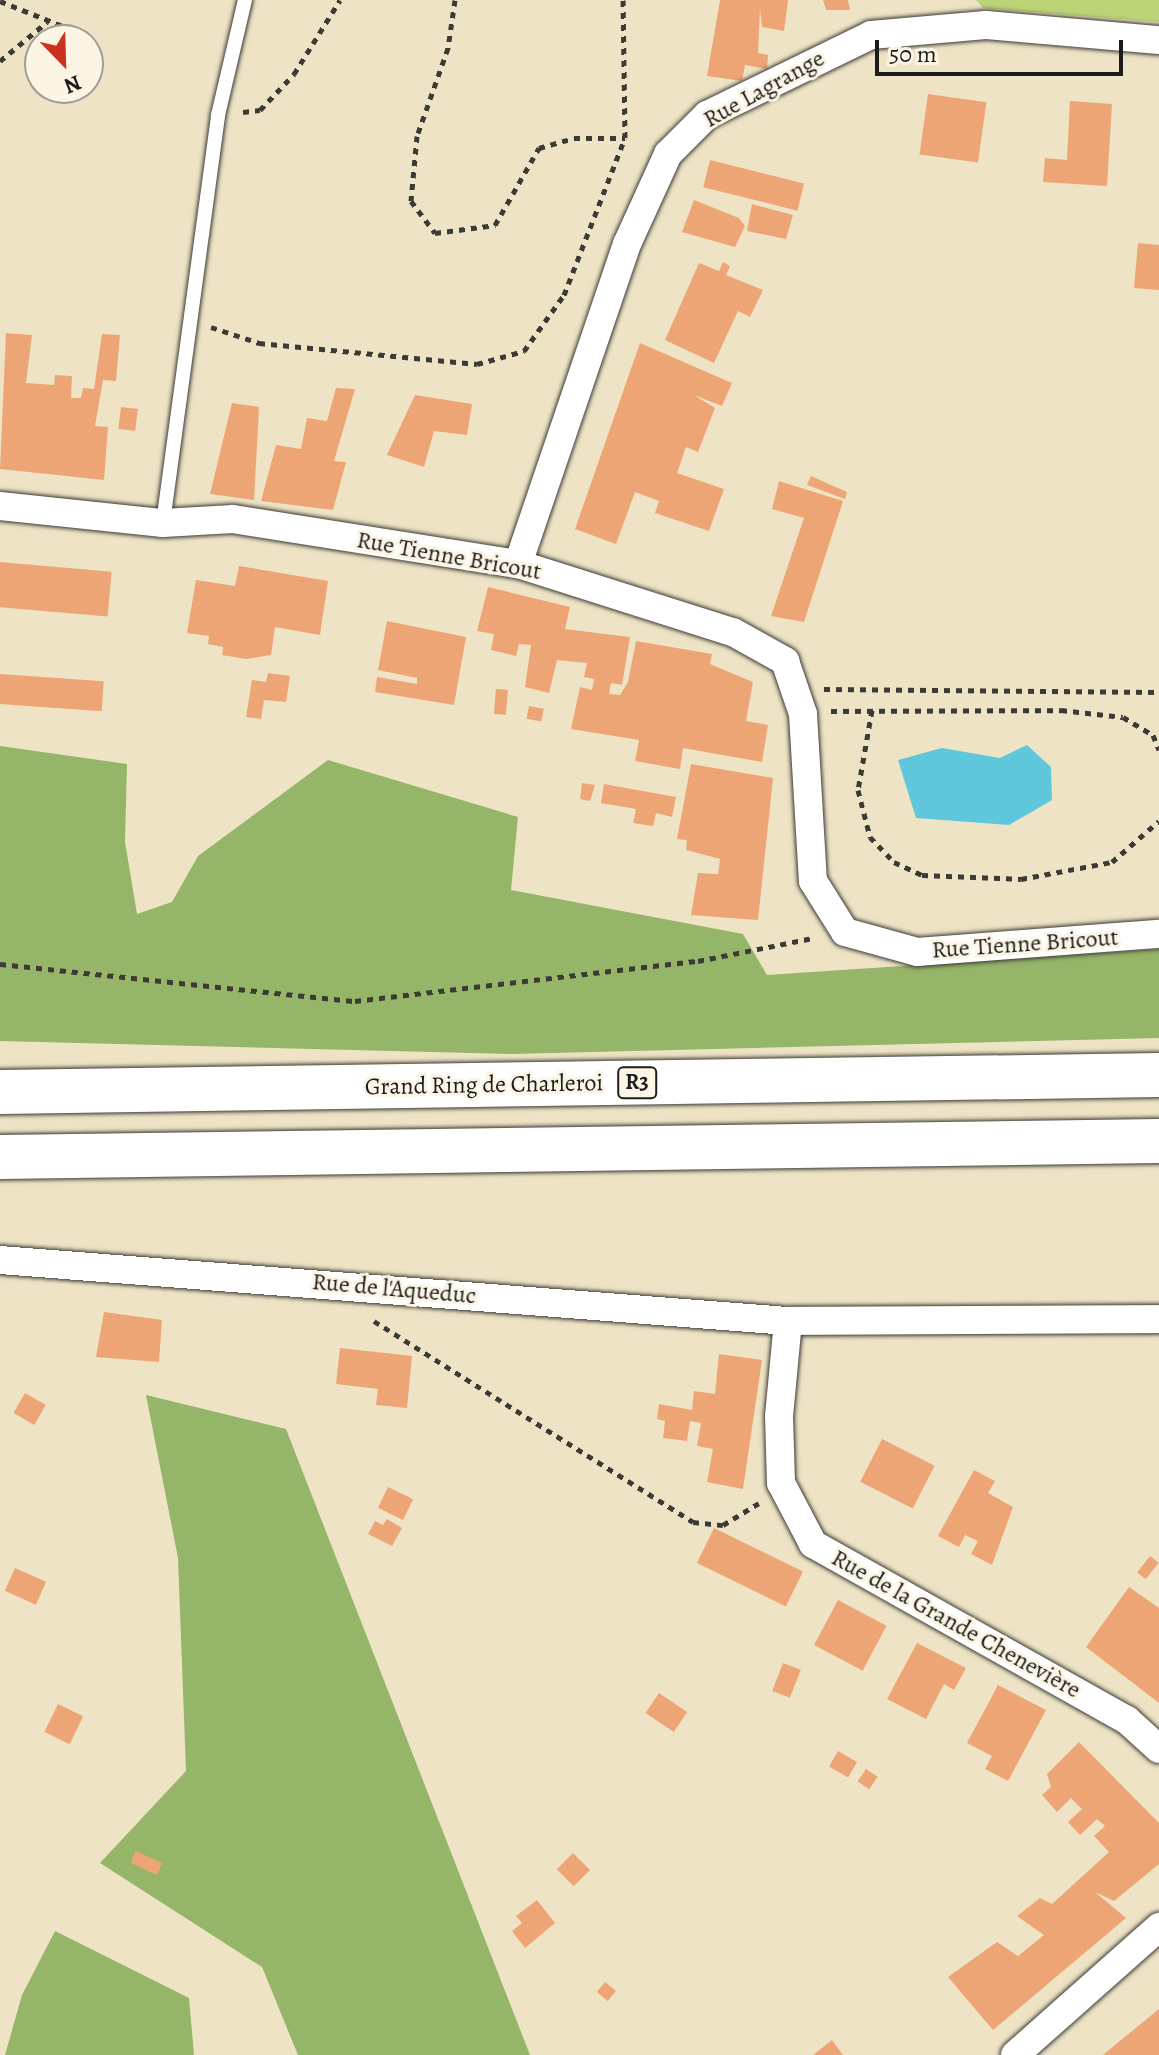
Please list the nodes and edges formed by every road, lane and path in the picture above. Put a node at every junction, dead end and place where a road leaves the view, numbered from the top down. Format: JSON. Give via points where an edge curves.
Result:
{"nodes":[{"id":1,"x":245,"y":0,"type":"edge"},
{"id":2,"x":340,"y":0,"type":"edge"},
{"id":3,"x":455,"y":0,"type":"edge"},
{"id":4,"x":623,"y":0,"type":"edge"},
{"id":5,"x":0,"y":1,"type":"edge"},
{"id":6,"x":48,"y":21,"type":"junction"},
{"id":7,"x":53,"y":24,"type":"edge"},
{"id":8,"x":1159,"y":40,"type":"edge"},
{"id":9,"x":0,"y":61,"type":"edge"},
{"id":10,"x":218,"y":115,"type":"junction"},
{"id":11,"x":625,"y":138,"type":"junction"},
{"id":12,"x":190,"y":323,"type":"junction"},
{"id":13,"x":0,"y":506,"type":"edge"},
{"id":14,"x":163,"y":523,"type":"junction"},
{"id":15,"x":518,"y":564,"type":"junction"},
{"id":16,"x":1159,"y":692,"type":"edge"},
{"id":17,"x":799,"y":703,"type":"junction"},
{"id":18,"x":872,"y":710,"type":"junction"},
{"id":19,"x":1159,"y":750,"type":"edge"},
{"id":20,"x":1159,"y":821,"type":"edge"},
{"id":21,"x":845,"y":932,"type":"junction"},
{"id":22,"x":1159,"y":934,"type":"edge"},
{"id":23,"x":0,"y":964,"type":"edge"},
{"id":24,"x":1159,"y":1075,"type":"edge"},
{"id":25,"x":0,"y":1092,"type":"edge"},
{"id":26,"x":1159,"y":1141,"type":"edge"},
{"id":27,"x":0,"y":1157,"type":"edge"},
{"id":28,"x":0,"y":1260,"type":"edge"},
{"id":29,"x":362,"y":1313,"type":"dead end"},
{"id":30,"x":1159,"y":1319,"type":"edge"},
{"id":31,"x":788,"y":1321,"type":"junction"},
{"id":32,"x":781,"y":1483,"type":"junction"},
{"id":33,"x":1159,"y":1749,"type":"edge"},
{"id":34,"x":1159,"y":1927,"type":"edge"},
{"id":35,"x":1015,"y":2055,"type":"edge"}],
"edges":[{"from":1,"to":10,"type":"lane"},
{"from":2,"to":10,"type":"path","via":[[294,74],[260,110]]},
{"from":3,"to":11,"type":"path","via":[[448,48],[417,136],[411,201],[435,233],[495,225],[539,148],[574,138]]},
{"from":4,"to":11,"type":"path"},
{"from":5,"to":6,"type":"path"},
{"from":6,"to":7,"type":"path"},
{"from":6,"to":9,"type":"path"},
{"from":8,"to":15,"type":"street","name":"Rue Lagrange","via":[[986,25],[871,35],[707,115],[668,154],[627,244]]},
{"from":10,"to":12,"type":"lane"},
{"from":11,"to":12,"type":"path","via":[[564,295],[524,351],[477,364],[259,343]]},
{"from":12,"to":14,"type":"lane"},
{"from":13,"to":14,"type":"street","name":"Rue Tienne Bricout"},
{"from":14,"to":15,"type":"street","name":"Rue Tienne Bricout","via":[[233,519]]},
{"from":15,"to":17,"type":"street","name":"Rue Tienne Bricout","via":[[733,632],[785,661]]},
{"from":16,"to":17,"type":"path"},
{"from":17,"to":18,"type":"path"},
{"from":17,"to":21,"type":"street","name":"Rue Tienne Bricout","via":[[813,881]]},
{"from":18,"to":19,"type":"path","via":[[1123,717],[1153,735]]},
{"from":18,"to":20,"type":"path","via":[[858,790],[870,837],[894,862],[922,875],[1021,879],[1112,862]]},
{"from":21,"to":22,"type":"street","name":"Rue Tienne Bricout","via":[[917,952]]},
{"from":21,"to":23,"type":"path","via":[[698,961],[355,1001]]},
{"from":24,"to":25,"type":"highway","name":"Grand Ring de Charleroi","number":"R3"},
{"from":26,"to":27,"type":"highway"},
{"from":28,"to":31,"type":"street","name":"Rue de l'Aqueduc"},
{"from":29,"to":32,"type":"path","via":[[693,1522],[723,1525]]},
{"from":30,"to":31,"type":"street"},
{"from":31,"to":32,"type":"street","name":"Rue de la Grande Chenevière","via":[[779,1416]]},
{"from":32,"to":33,"type":"street","name":"Rue de la Grande Chenevière","via":[[813,1544],[1127,1720]]},
{"from":34,"to":35,"type":"street"}]}
